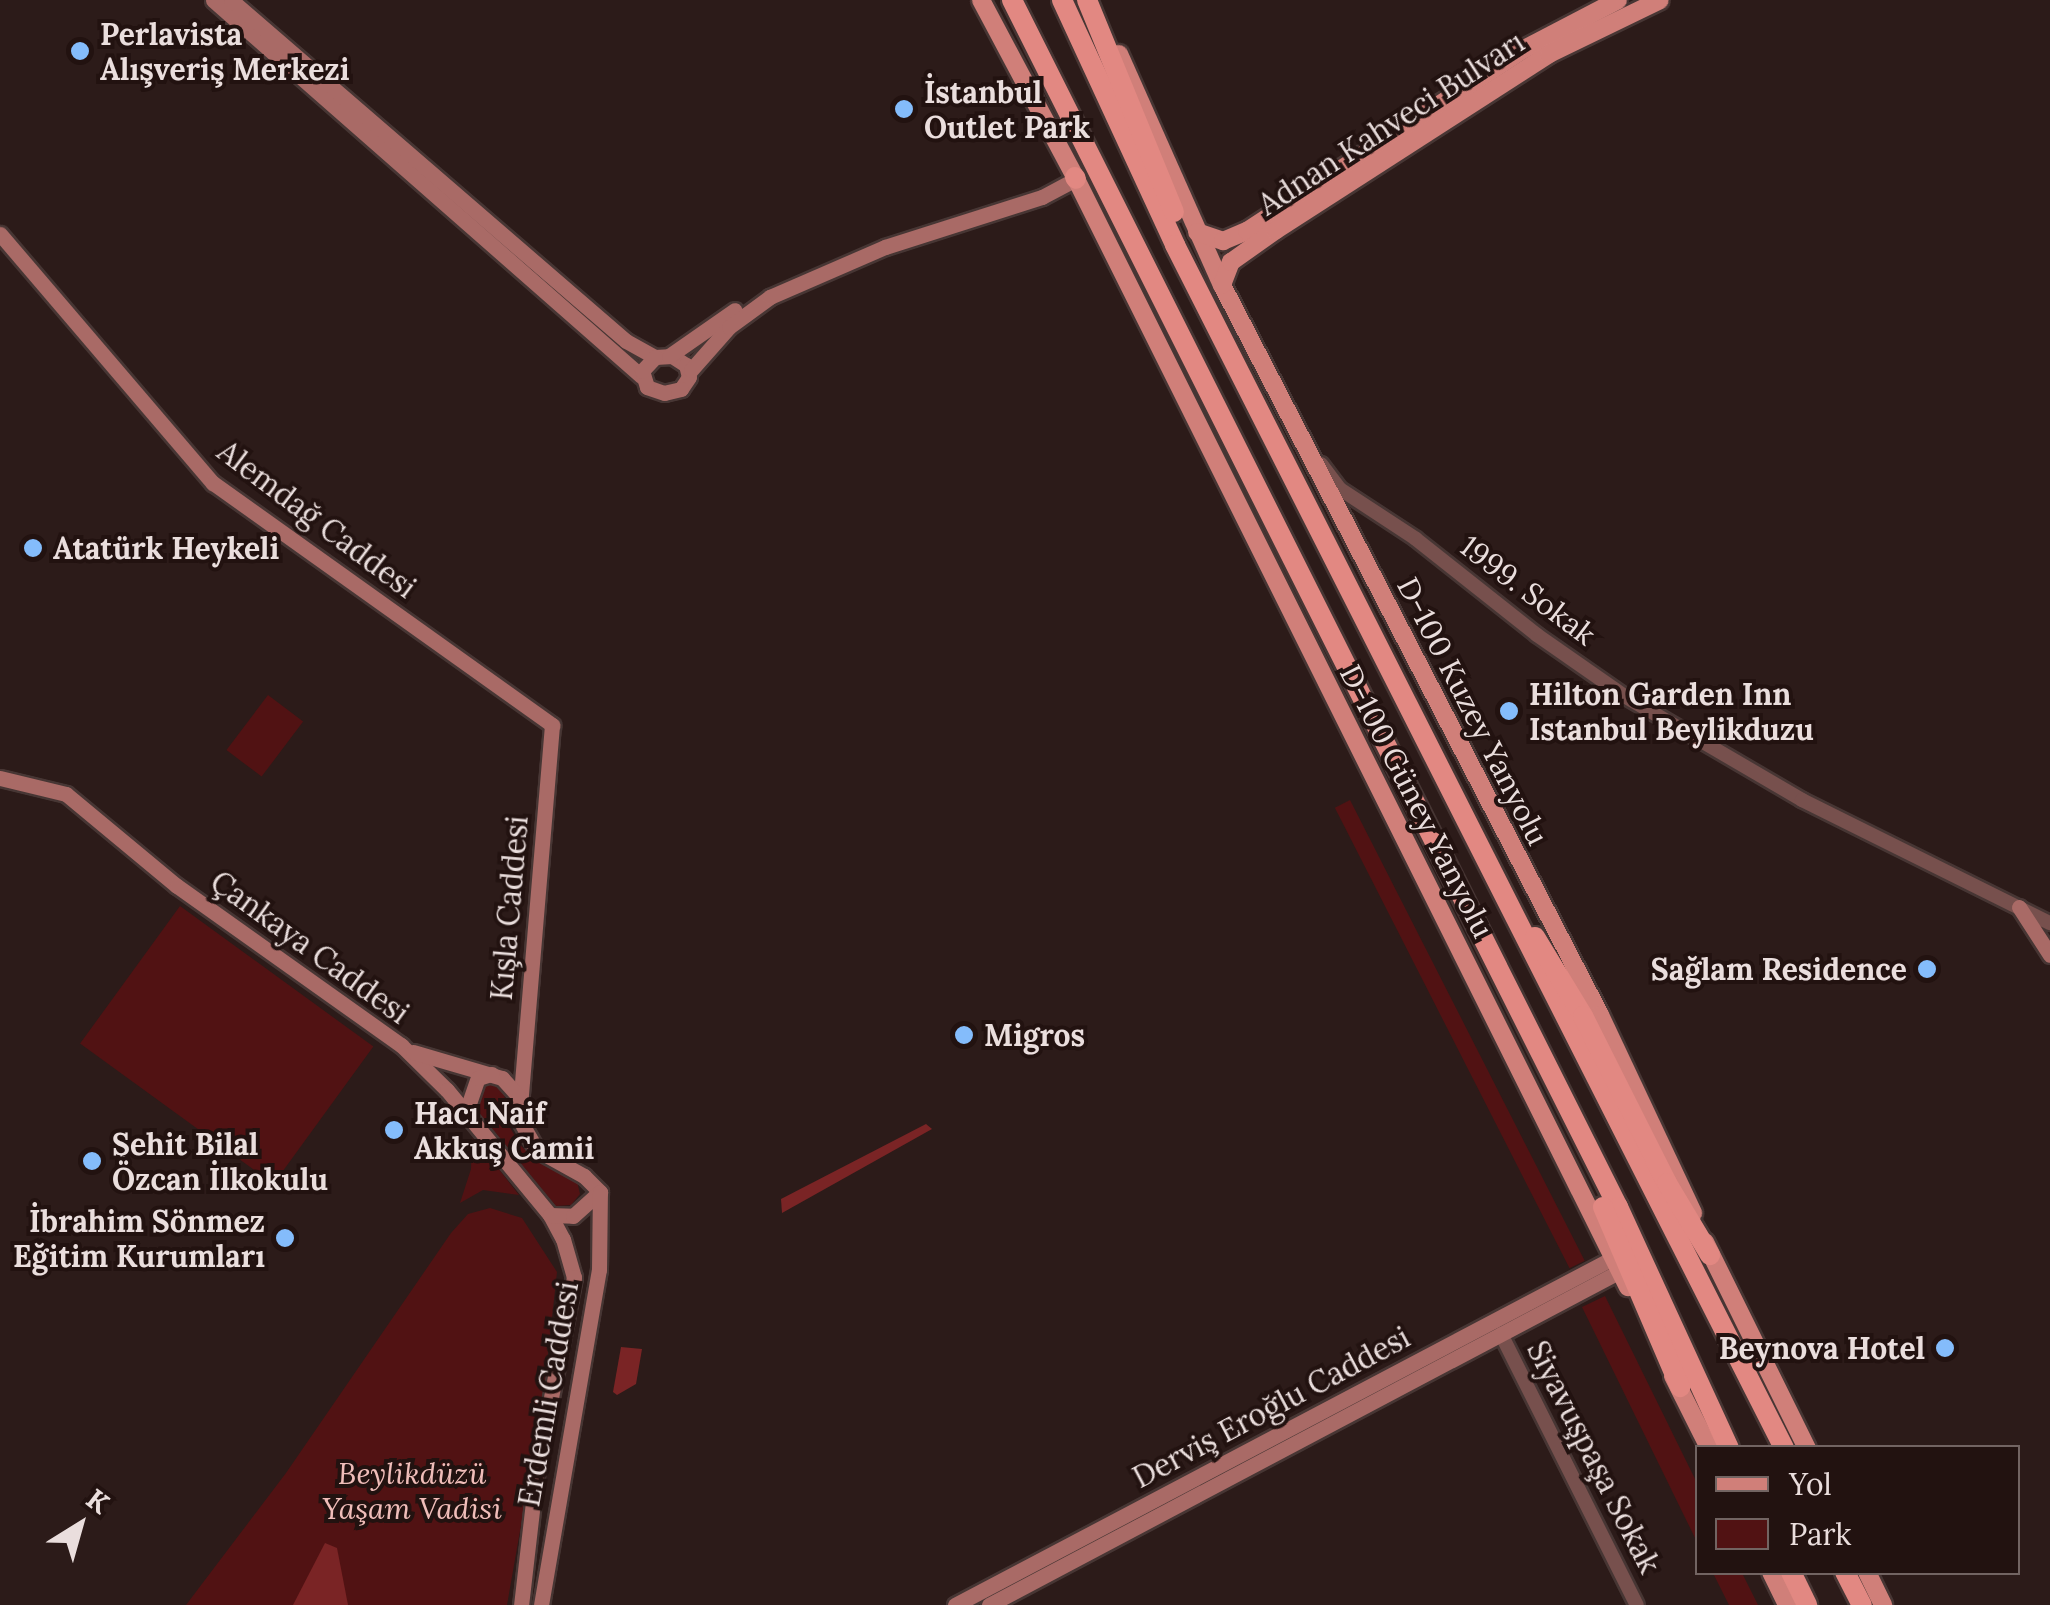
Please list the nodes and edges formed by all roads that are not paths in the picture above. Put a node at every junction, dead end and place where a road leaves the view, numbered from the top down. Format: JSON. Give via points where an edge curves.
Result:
{"nodes":[{"id":1,"x":212,"y":0,"type":"edge"},
{"id":2,"x":231,"y":0,"type":"edge"},
{"id":3,"x":981,"y":0,"type":"edge"},
{"id":4,"x":1062,"y":0,"type":"edge"},
{"id":5,"x":1088,"y":0,"type":"edge"},
{"id":6,"x":1618,"y":0,"type":"edge"},
{"id":7,"x":1660,"y":0,"type":"edge"},
{"id":8,"x":1012,"y":5,"type":"edge"},
{"id":9,"x":248,"y":21,"type":"junction"},
{"id":10,"x":1559,"y":39,"type":"junction"},
{"id":11,"x":1070,"y":181,"type":"junction"},
{"id":12,"x":1198,"y":232,"type":"junction"},
{"id":13,"x":0,"y":234,"type":"edge"},
{"id":14,"x":1222,"y":285,"type":"junction"},
{"id":15,"x":1216,"y":326,"type":"junction"},
{"id":16,"x":662,"y":356,"type":"junction"},
{"id":17,"x":690,"y":370,"type":"junction"},
{"id":18,"x":641,"y":376,"type":"junction"},
{"id":19,"x":1309,"y":447,"type":"junction"},
{"id":20,"x":552,"y":726,"type":"joint"},
{"id":21,"x":0,"y":778,"type":"edge"},
{"id":22,"x":2019,"y":907,"type":"junction"},
{"id":23,"x":1513,"y":914,"type":"junction"},
{"id":24,"x":2050,"y":923,"type":"edge"},
{"id":25,"x":2050,"y":955,"type":"edge"},
{"id":26,"x":401,"y":1046,"type":"junction"},
{"id":27,"x":491,"y":1074,"type":"junction"},
{"id":28,"x":1560,"y":1092,"type":"junction"},
{"id":29,"x":518,"y":1096,"type":"junction"},
{"id":30,"x":466,"y":1112,"type":"junction"},
{"id":31,"x":600,"y":1192,"type":"junction"},
{"id":32,"x":550,"y":1214,"type":"junction"},
{"id":33,"x":1710,"y":1254,"type":"junction"},
{"id":34,"x":1617,"y":1265,"type":"junction"},
{"id":35,"x":1498,"y":1328,"type":"junction"},
{"id":36,"x":1680,"y":1387,"type":"junction"},
{"id":37,"x":1708,"y":1445,"type":"edge"},
{"id":38,"x":1728,"y":1445,"type":"edge"},
{"id":39,"x":1782,"y":1445,"type":"edge"},
{"id":40,"x":1806,"y":1445,"type":"edge"},
{"id":41,"x":1243,"y":1461,"type":"junction"},
{"id":42,"x":1772,"y":1575,"type":"edge"},
{"id":43,"x":1792,"y":1575,"type":"edge"},
{"id":44,"x":1847,"y":1575,"type":"edge"},
{"id":45,"x":1868,"y":1575,"type":"edge"},
{"id":46,"x":975,"y":1600,"type":"edge"},
{"id":47,"x":521,"y":1605,"type":"edge"},
{"id":48,"x":541,"y":1605,"type":"edge"},
{"id":49,"x":955,"y":1605,"type":"edge"},
{"id":50,"x":988,"y":1605,"type":"edge"},
{"id":51,"x":1637,"y":1605,"type":"edge"},
{"id":52,"x":1787,"y":1605,"type":"edge"},
{"id":53,"x":1807,"y":1605,"type":"edge"},
{"id":54,"x":1862,"y":1605,"type":"edge"},
{"id":55,"x":1883,"y":1605,"type":"edge"}],
"edges":[{"from":1,"to":9,"type":"main road"},
{"from":2,"to":9,"type":"main road"},
{"from":3,"to":11,"type":"main road","name":"D-100 Güney Yanyolu"},
{"from":4,"to":15,"type":"highway"},
{"from":5,"to":12,"type":"main road","name":"D-100 Kuzey Yanyolu","via":[[1141,100]]},
{"from":5,"to":15,"type":"highway"},
{"from":6,"to":10,"type":"main road","name":"Adnan Kahveci Bulvarı"},
{"from":7,"to":10,"type":"main road","name":"Adnan Kahveci Bulvarı"},
{"from":8,"to":28,"type":"highway"},
{"from":9,"to":16,"type":"main road","via":[[626,341]]},
{"from":9,"to":18,"type":"main road"},
{"from":10,"to":12,"type":"main road","name":"Adnan Kahveci Bulvarı","via":[[1247,231],[1222,241]]},
{"from":10,"to":14,"type":"main road","name":"Adnan Kahveci Bulvarı","via":[[1252,246],[1231,262]]},
{"from":11,"to":16,"type":"main road","via":[[839,256],[766,291]]},
{"from":11,"to":17,"type":"main road","via":[[1042,197],[885,246],[770,297],[729,327]]},
{"from":11,"to":34,"type":"main road","name":"D-100 Güney Yanyolu"},
{"from":12,"to":14,"type":"main road","name":"D-100 Kuzey Yanyolu"},
{"from":13,"to":20,"type":"main road","name":"Alemdağ Caddesi","via":[[213,483]]},
{"from":14,"to":19,"type":"main road","name":"D-100 Kuzey Yanyolu"},
{"from":15,"to":23,"type":"highway"},
{"from":16,"to":17,"type":"main road"},
{"from":16,"to":18,"type":"main road","via":[[644,366]]},
{"from":17,"to":18,"type":"main road","via":[[674,393],[653,391]]},
{"from":19,"to":22,"type":"street","name":"1999. Sokak","via":[[1340,489],[1626,698],[1802,800]]},
{"from":19,"to":33,"type":"main road","name":"D-100 Kuzey Yanyolu","via":[[1600,1015]]},
{"from":20,"to":29,"type":"main road","name":"Kışla Caddesi"},
{"from":21,"to":26,"type":"main road","name":"Çankaya Caddesi","via":[[66,794],[177,886]]},
{"from":22,"to":24,"type":"street","name":"1999. Sokak"},
{"from":22,"to":25,"type":"main road"},
{"from":23,"to":33,"type":"highway","via":[[1552,959]]},
{"from":23,"to":39,"type":"highway"},
{"from":26,"to":27,"type":"main road"},
{"from":26,"to":30,"type":"main road","name":"Çankaya Caddesi"},
{"from":27,"to":29,"type":"main road","via":[[513,1085]]},
{"from":27,"to":30,"type":"main road","via":[[478,1078]]},
{"from":28,"to":36,"type":"highway"},
{"from":28,"to":38,"type":"highway"},
{"from":29,"to":31,"type":"main road","via":[[520,1119],[537,1150]]},
{"from":30,"to":32,"type":"main road","name":"Çankaya Caddesi"},
{"from":31,"to":32,"type":"main road","via":[[573,1216]]},
{"from":31,"to":48,"type":"main road","name":"Erdemli Caddesi","via":[[599,1270]]},
{"from":32,"to":47,"type":"main road","name":"Erdemli Caddesi","via":[[574,1277],[536,1476]]},
{"from":33,"to":40,"type":"main road","name":"D-100 Kuzey Yanyolu"},
{"from":34,"to":35,"type":"main road","name":"Derviş Eroğlu Caddesi"},
{"from":34,"to":36,"type":"main road","name":"D-100 Güney Yanyolu"},
{"from":35,"to":41,"type":"main road","name":"Derviş Eroğlu Caddesi"},
{"from":35,"to":51,"type":"street","name":"Siyavuşpaşa Sokak"},
{"from":36,"to":37,"type":"main road","name":"D-100 Güney Yanyolu"},
{"from":41,"to":46,"type":"main road","name":"Derviş Eroğlu Caddesi"},
{"from":41,"to":50,"type":"main road","name":"Derviş Eroğlu Caddesi"},
{"from":42,"to":52,"type":"main road"},
{"from":43,"to":53,"type":"highway"},
{"from":44,"to":54,"type":"highway"},
{"from":45,"to":55,"type":"main road"},
{"from":46,"to":49,"type":"main road","name":"Derviş Eroğlu Caddesi"}]}
